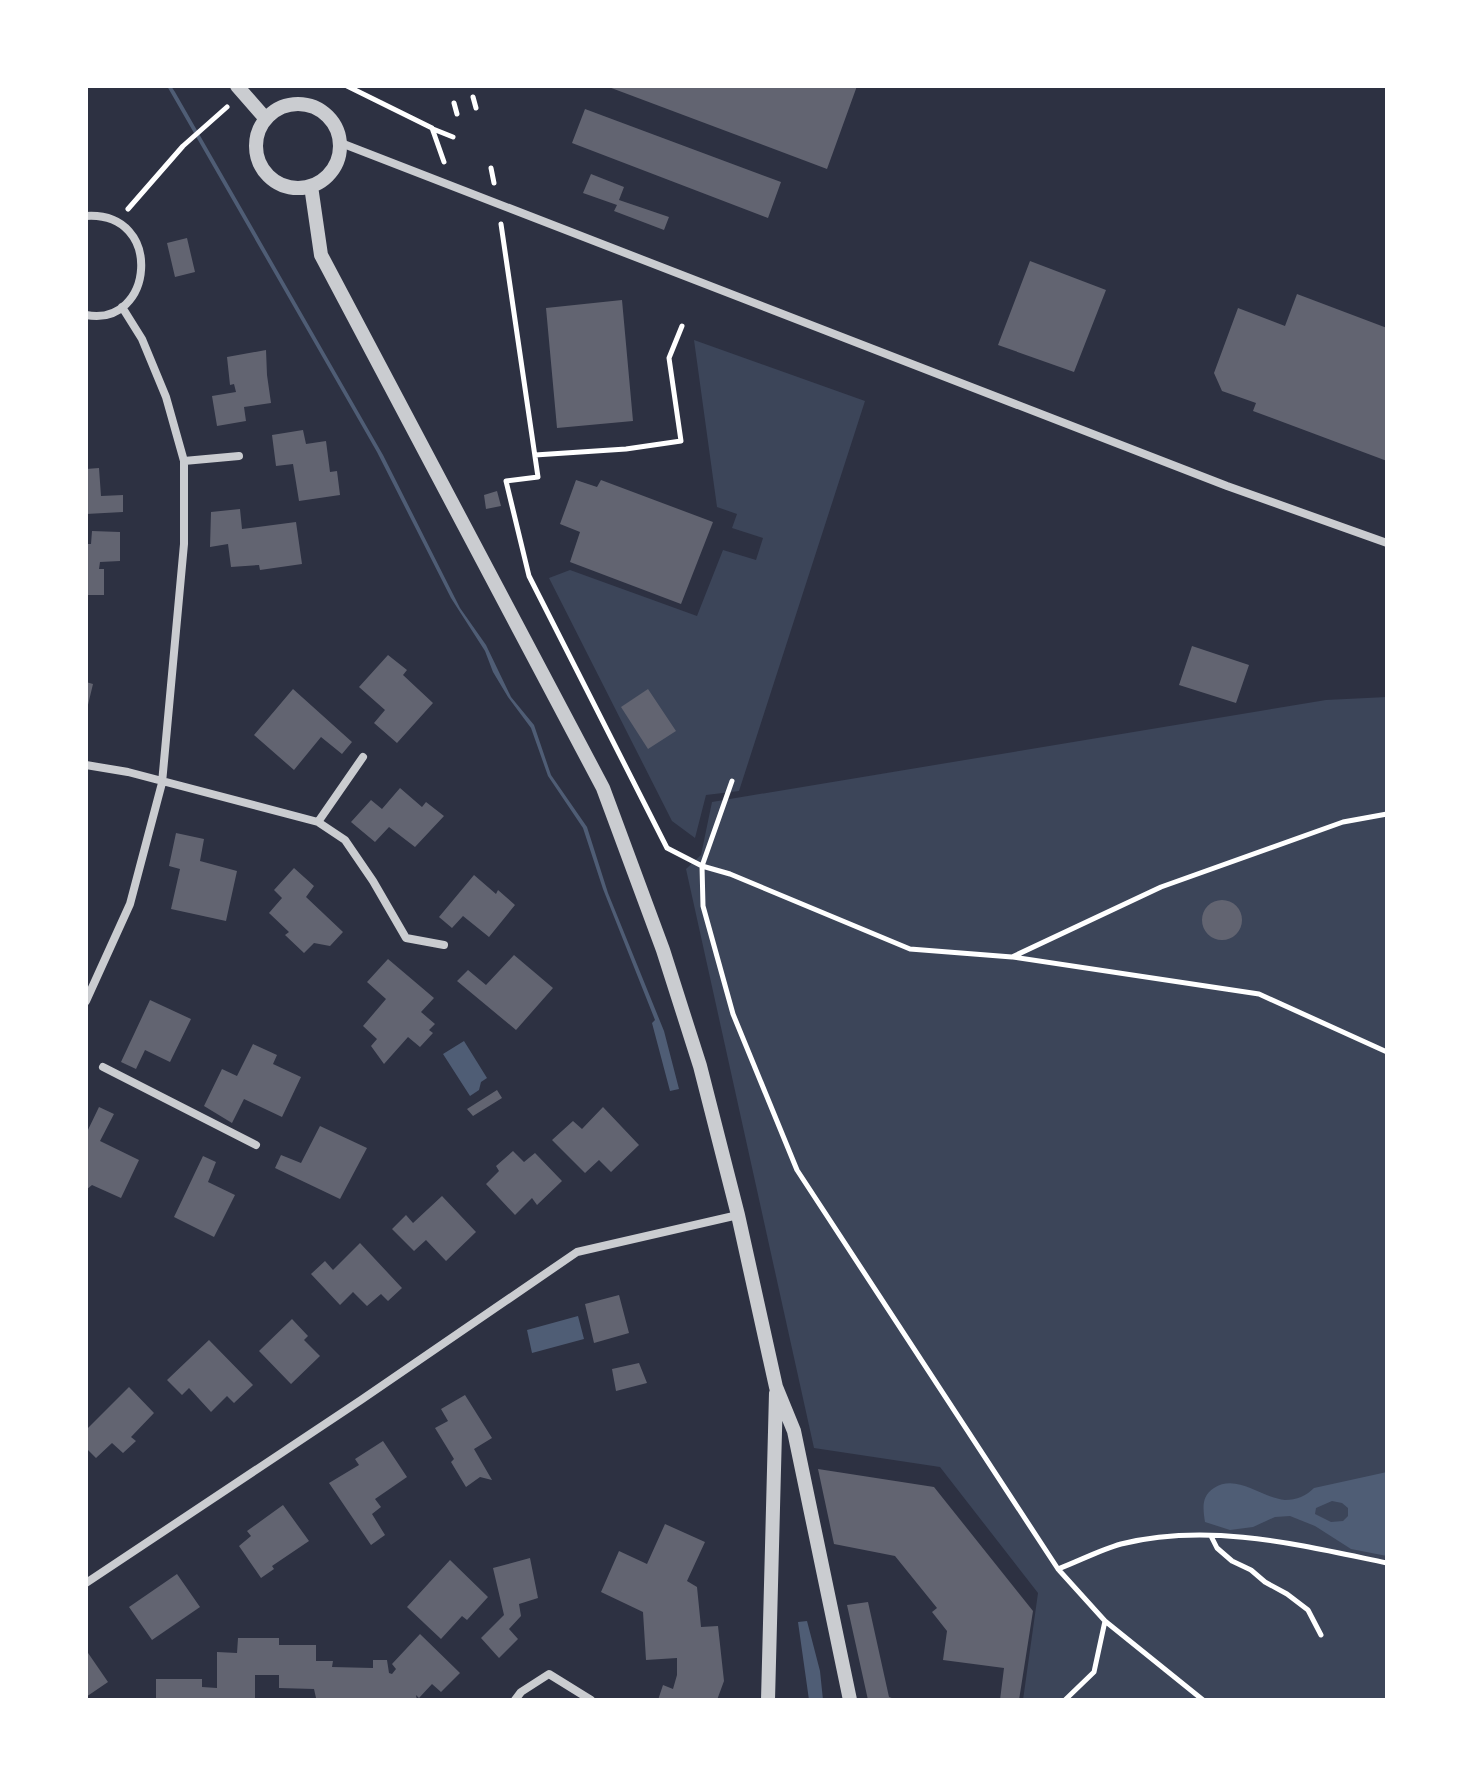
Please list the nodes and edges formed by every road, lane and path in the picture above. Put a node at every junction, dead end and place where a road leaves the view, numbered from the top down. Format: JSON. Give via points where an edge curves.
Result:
{"nodes":[{"id":1,"x":237,"y":86,"type":"edge"},
{"id":2,"x":347,"y":86,"type":"edge"},
{"id":3,"x":473,"y":97,"type":"dead end"},
{"id":4,"x":454,"y":103,"type":"dead end"},
{"id":5,"x":476,"y":108,"type":"dead end"},
{"id":6,"x":457,"y":114,"type":"dead end"},
{"id":7,"x":266,"y":119,"type":"junction"},
{"id":8,"x":205,"y":128,"type":"dead end"},
{"id":9,"x":432,"y":128,"type":"junction"},
{"id":10,"x":453,"y":137,"type":"dead end"},
{"id":11,"x":341,"y":143,"type":"junction"},
{"id":12,"x":491,"y":168,"type":"dead end"},
{"id":13,"x":311,"y":186,"type":"junction"},
{"id":14,"x":453,"y":186,"type":"junction"},
{"id":15,"x":497,"y":203,"type":"junction"},
{"id":16,"x":86,"y":216,"type":"edge"},
{"id":17,"x":118,"y":222,"type":"junction"},
{"id":18,"x":122,"y":307,"type":"junction"},
{"id":19,"x":86,"y":315,"type":"edge"},
{"id":20,"x":682,"y":326,"type":"dead end"},
{"id":21,"x":535,"y":455,"type":"junction"},
{"id":22,"x":239,"y":456,"type":"dead end"},
{"id":23,"x":184,"y":461,"type":"junction"},
{"id":24,"x":1387,"y":543,"type":"edge"},
{"id":25,"x":363,"y":757,"type":"dead end"},
{"id":26,"x":86,"y":765,"type":"edge"},
{"id":27,"x":732,"y":781,"type":"dead end"},
{"id":28,"x":162,"y":783,"type":"junction"},
{"id":29,"x":1387,"y":814,"type":"edge"},
{"id":30,"x":318,"y":822,"type":"junction"},
{"id":31,"x":702,"y":866,"type":"junction"},
{"id":32,"x":444,"y":945,"type":"dead end"},
{"id":33,"x":1012,"y":957,"type":"junction"},
{"id":34,"x":86,"y":1001,"type":"edge"},
{"id":35,"x":1387,"y":1052,"type":"edge"},
{"id":36,"x":103,"y":1067,"type":"dead end"},
{"id":37,"x":256,"y":1145,"type":"dead end"},
{"id":38,"x":738,"y":1215,"type":"junction"},
{"id":39,"x":776,"y":1387,"type":"junction"},
{"id":40,"x":1211,"y":1536,"type":"junction"},
{"id":41,"x":1387,"y":1563,"type":"edge"},
{"id":42,"x":1058,"y":1569,"type":"junction"},
{"id":43,"x":86,"y":1583,"type":"edge"},
{"id":44,"x":1105,"y":1621,"type":"junction"},
{"id":45,"x":1321,"y":1635,"type":"dead end"},
{"id":46,"x":515,"y":1700,"type":"edge"},
{"id":47,"x":591,"y":1700,"type":"edge"},
{"id":48,"x":768,"y":1700,"type":"edge"},
{"id":49,"x":850,"y":1700,"type":"edge"},
{"id":50,"x":1065,"y":1700,"type":"edge"},
{"id":51,"x":1203,"y":1700,"type":"edge"}],
"edges":[{"from":1,"to":7,"type":"street"},
{"from":2,"to":9,"type":"path"},
{"from":3,"to":5,"type":"path"},
{"from":4,"to":6,"type":"path"},
{"from":7,"to":11,"type":"street","via":[[290,104],[318,108],[330,117]]},
{"from":7,"to":13,"type":"street","via":[[256,144],[263,170],[285,186]]},
{"from":8,"to":17,"type":"path","via":[[149,182]]},
{"from":9,"to":10,"type":"path"},
{"from":9,"to":14,"type":"path"},
{"from":11,"to":13,"type":"street","via":[[334,170]]},
{"from":11,"to":14,"type":"street"},
{"from":12,"to":15,"type":"path"},
{"from":13,"to":38,"type":"street","via":[[321,255],[603,788],[695,1051]]},
{"from":14,"to":15,"type":"street"},
{"from":15,"to":21,"type":"path"},
{"from":15,"to":24,"type":"street"},
{"from":16,"to":17,"type":"street"},
{"from":17,"to":18,"type":"street","via":[[131,233],[143,263],[134,295]]},
{"from":18,"to":19,"type":"street"},
{"from":18,"to":23,"type":"street","via":[[166,397]]},
{"from":20,"to":21,"type":"path","via":[[669,358],[681,441]]},
{"from":21,"to":31,"type":"path","via":[[538,477],[506,481],[529,576],[667,848]]},
{"from":22,"to":23,"type":"street"},
{"from":23,"to":28,"type":"street","via":[[184,544]]},
{"from":25,"to":30,"type":"street"},
{"from":26,"to":28,"type":"street"},
{"from":27,"to":31,"type":"path"},
{"from":28,"to":30,"type":"street"},
{"from":28,"to":34,"type":"street","via":[[130,904]]},
{"from":29,"to":33,"type":"path","via":[[1343,822],[1161,887]]},
{"from":30,"to":32,"type":"street","via":[[345,840],[406,938]]},
{"from":31,"to":33,"type":"path","via":[[910,949]]},
{"from":31,"to":42,"type":"path","via":[[703,906],[733,1014],[797,1170]]},
{"from":33,"to":35,"type":"path","via":[[1259,994]]},
{"from":36,"to":37,"type":"street"},
{"from":38,"to":39,"type":"street"},
{"from":38,"to":43,"type":"street","via":[[577,1252]]},
{"from":39,"to":48,"type":"street"},
{"from":39,"to":49,"type":"street","via":[[794,1431]]},
{"from":40,"to":41,"type":"path","via":[[1273,1539]]},
{"from":40,"to":42,"type":"path","via":[[1120,1545]]},
{"from":40,"to":45,"type":"path","via":[[1232,1561],[1308,1610]]},
{"from":42,"to":44,"type":"path"},
{"from":44,"to":50,"type":"path","via":[[1094,1672]]},
{"from":44,"to":51,"type":"path"},
{"from":46,"to":47,"type":"street","via":[[549,1674]]}]}
